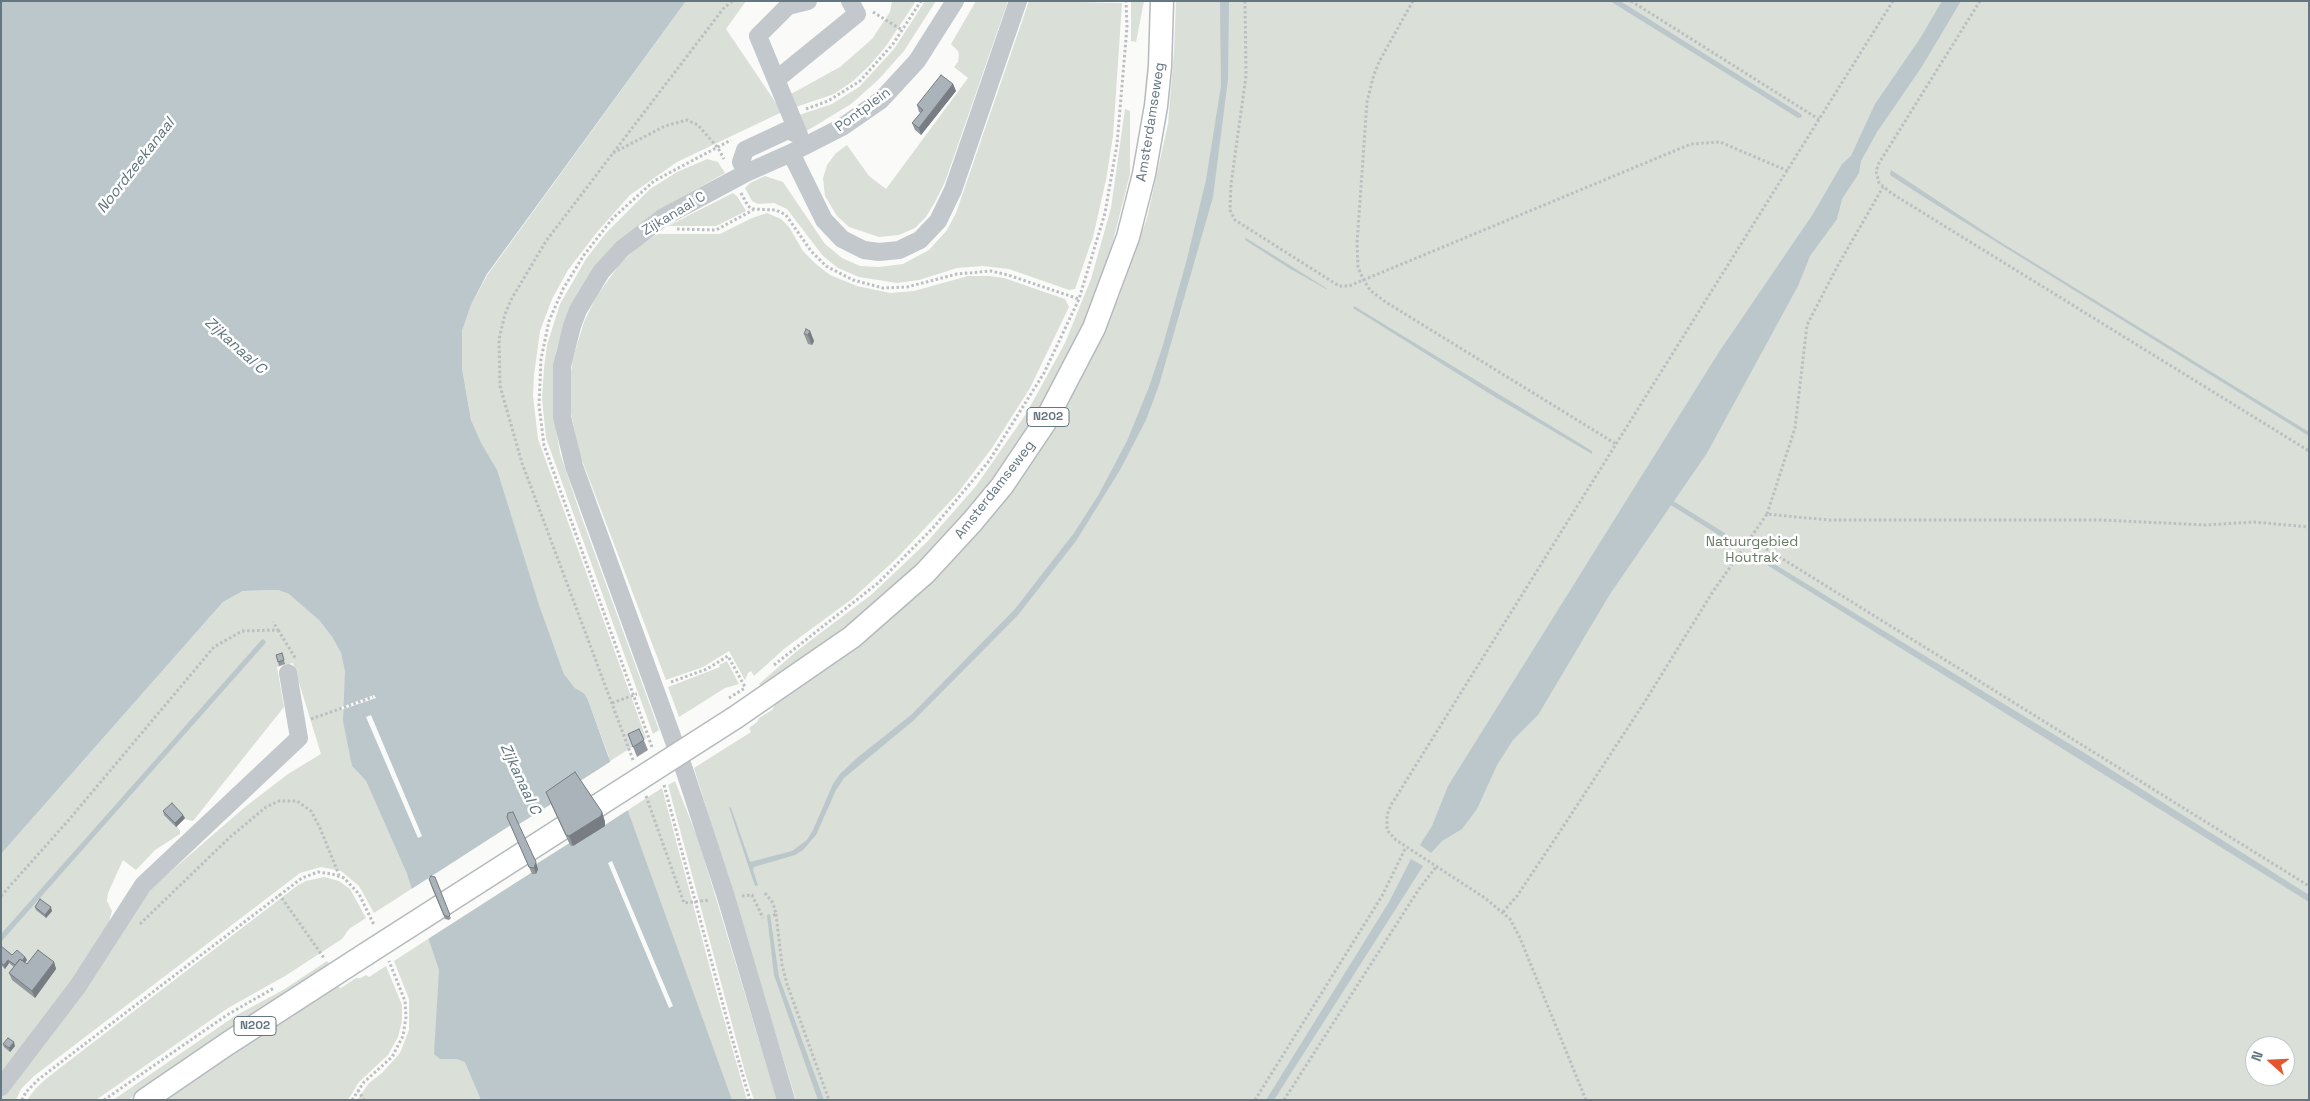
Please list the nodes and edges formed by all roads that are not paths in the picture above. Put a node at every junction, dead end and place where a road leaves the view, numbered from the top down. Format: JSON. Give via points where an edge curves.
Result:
{"nodes":[{"id":1,"x":808,"y":1,"type":"edge"},
{"id":2,"x":955,"y":1,"type":"edge"},
{"id":3,"x":1018,"y":1,"type":"edge"},
{"id":4,"x":1162,"y":1,"type":"edge"},
{"id":5,"x":854,"y":8,"type":"edge"},
{"id":6,"x":777,"y":80,"type":"junction"},
{"id":7,"x":791,"y":153,"type":"junction"},
{"id":8,"x":740,"y":176,"type":"junction"},
{"id":9,"x":288,"y":673,"type":"road end"},
{"id":10,"x":1,"y":1086,"type":"edge"},
{"id":11,"x":145,"y":1100,"type":"edge"},
{"id":12,"x":786,"y":1100,"type":"edge"}],
"edges":[{"from":1,"to":6,"type":"street","via":[[788,6],[758,36]]},
{"from":2,"to":7,"type":"street","name":"Pontplein","via":[[917,61],[881,100],[842,127]]},
{"from":3,"to":7,"type":"street","via":[[953,190],[938,221],[920,240],[899,250],[879,252],[864,250],[842,239],[824,220]]},
{"from":4,"to":11,"type":"main road","name":"Amsterdamseweg","number":"N202","bridge":true,"via":[[1156,106],[1144,174],[1128,237],[1094,328],[1045,422],[1002,486],[925,573],[852,637],[736,717],[219,1049]]},
{"from":5,"to":6,"type":"street"},
{"from":6,"to":8,"type":"street","via":[[799,135],[792,130],[784,130],[745,150]]},
{"from":7,"to":8,"type":"street","name":"Zijkanaal C"},
{"from":8,"to":12,"type":"street","name":"Zijkanaal C","via":[[649,227],[609,263],[586,296],[572,326],[561,386],[562,417],[574,466],[655,688],[726,897]]},
{"from":9,"to":10,"type":"street","via":[[298,738],[151,876],[133,898],[78,986]]}]}
